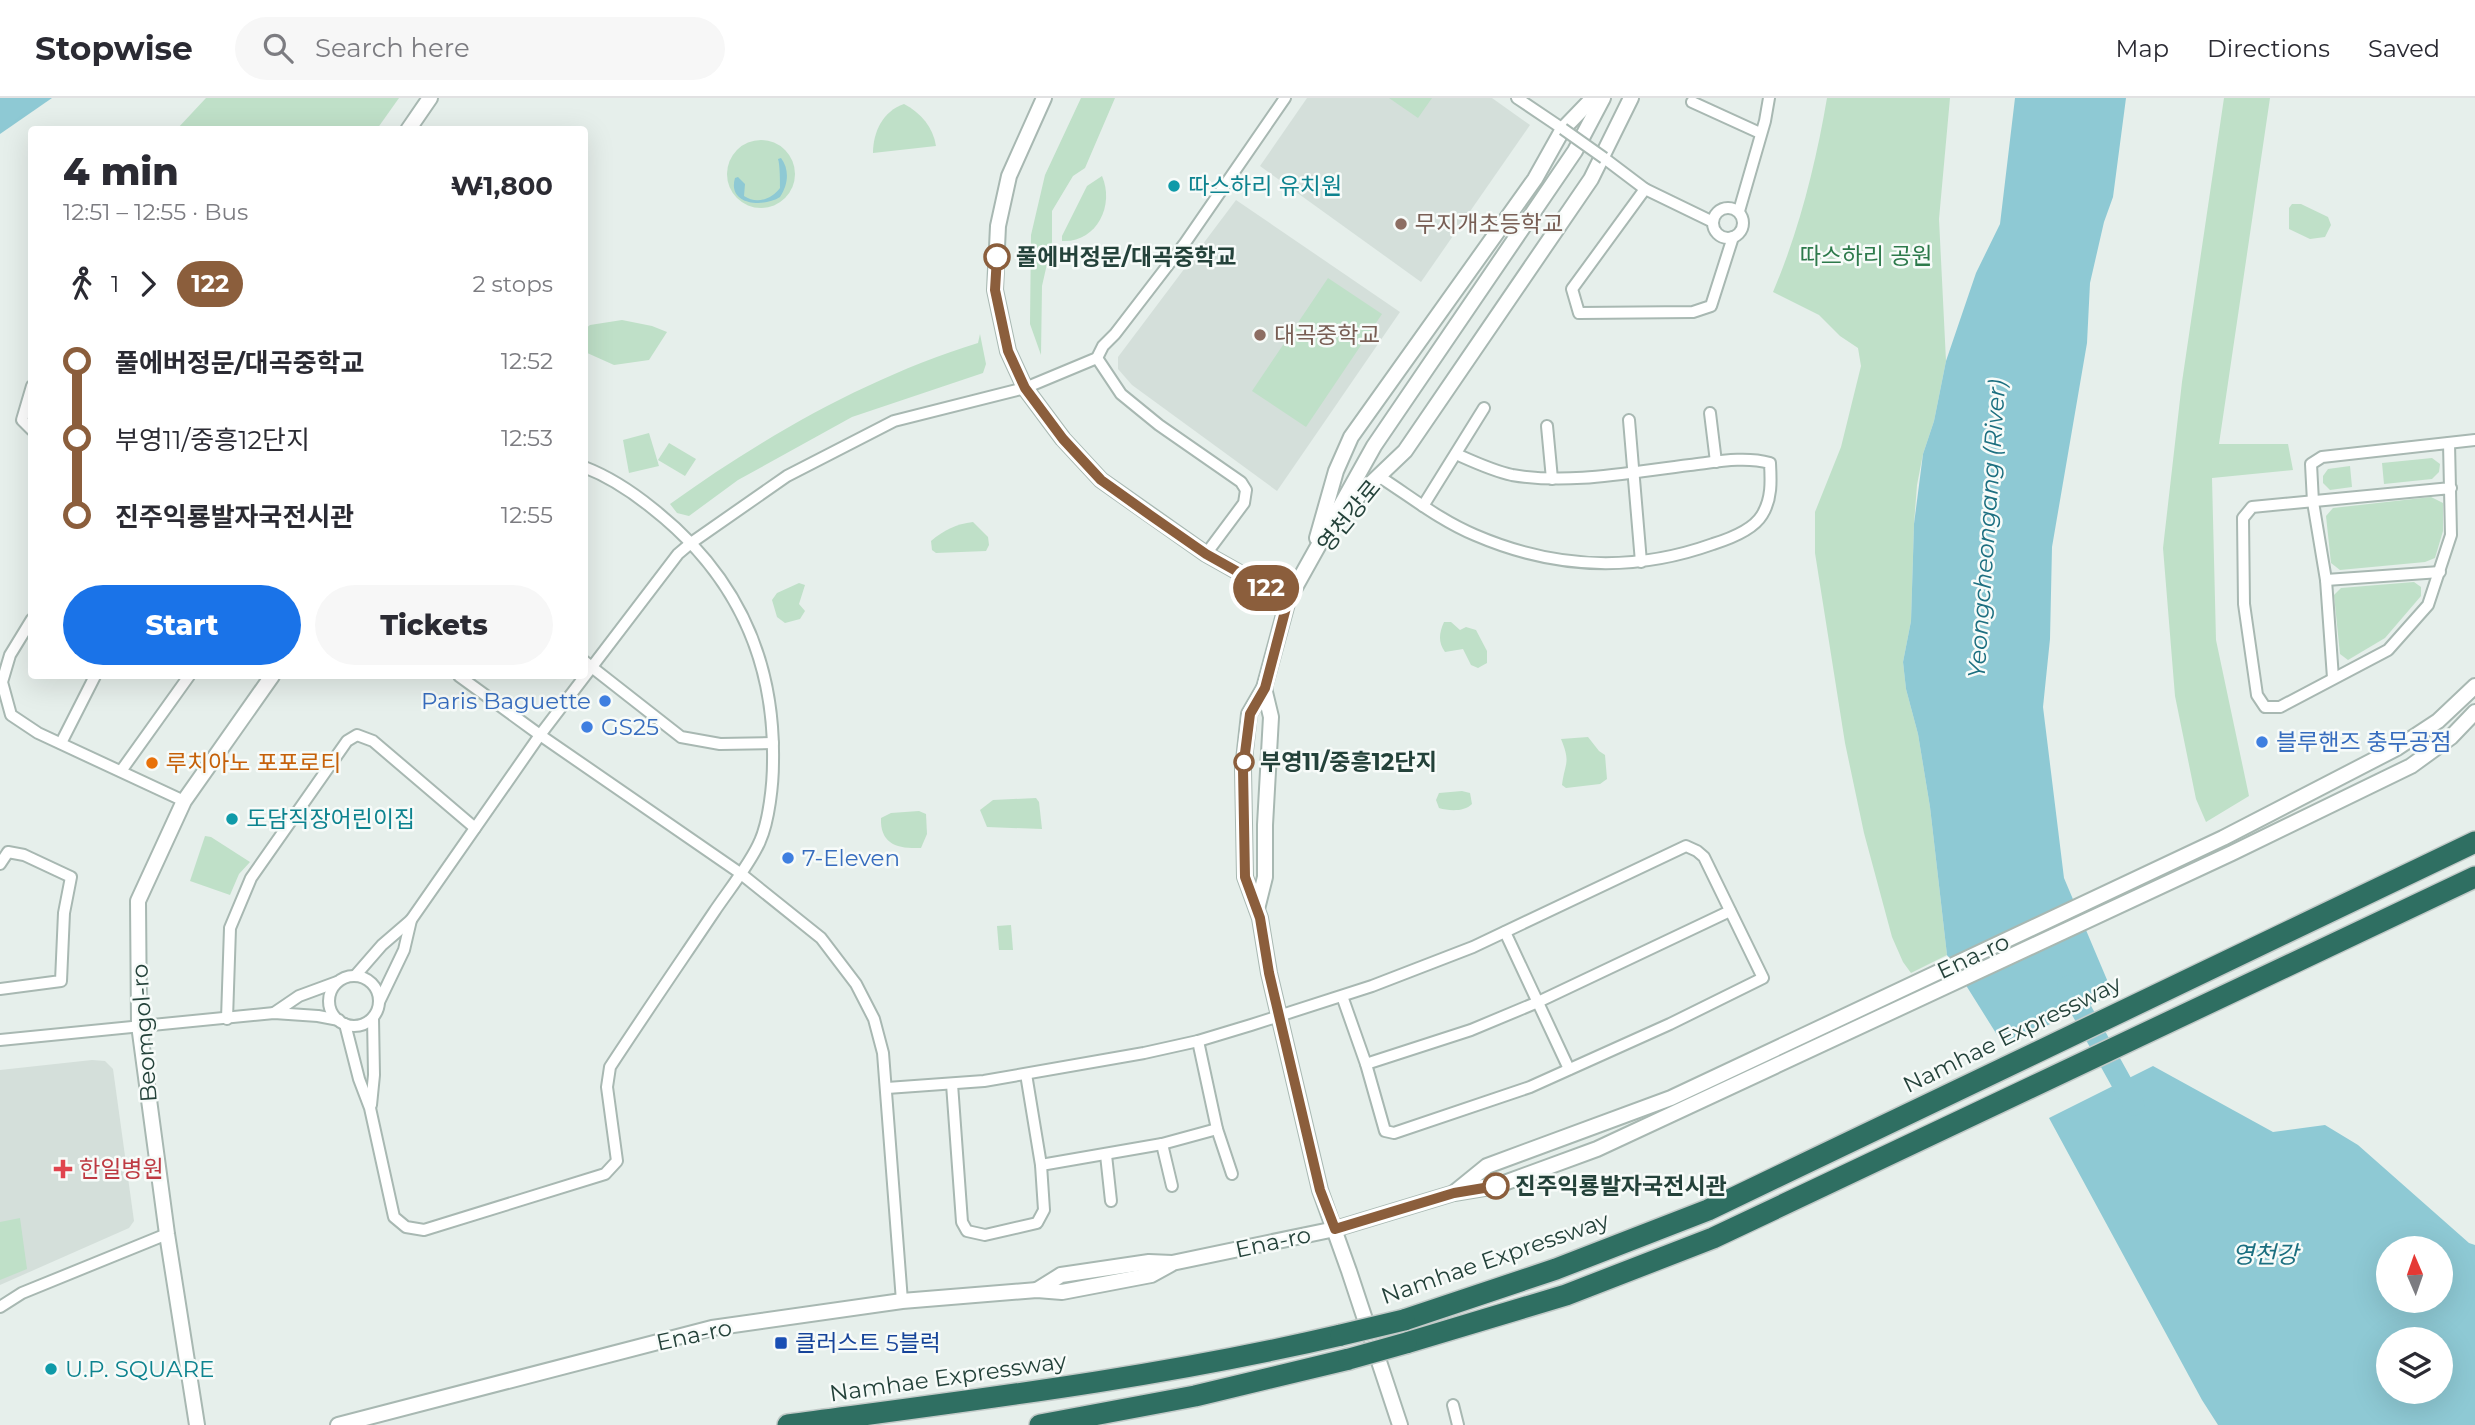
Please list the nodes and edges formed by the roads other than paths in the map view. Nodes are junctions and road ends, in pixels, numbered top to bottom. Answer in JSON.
{"nodes":[{"id":1,"x":429,"y":98,"type":"edge"},
{"id":2,"x":1044,"y":98,"type":"edge"},
{"id":3,"x":1285,"y":98,"type":"edge"},
{"id":4,"x":1517,"y":98,"type":"edge"},
{"id":5,"x":1592,"y":98,"type":"edge"},
{"id":6,"x":1603,"y":98,"type":"edge"},
{"id":7,"x":1631,"y":98,"type":"edge"},
{"id":8,"x":1769,"y":98,"type":"edge"},
{"id":9,"x":1692,"y":102,"type":"dead end"},
{"id":10,"x":411,"y":126,"type":"edge"},
{"id":11,"x":1563,"y":129,"type":"junction"},
{"id":12,"x":1760,"y":133,"type":"junction"},
{"id":13,"x":1604,"y":158,"type":"junction"},
{"id":14,"x":1645,"y":189,"type":"junction"},
{"id":15,"x":1739,"y":211,"type":"junction"},
{"id":16,"x":1713,"y":222,"type":"junction"},
{"id":17,"x":1732,"y":237,"type":"junction"},
{"id":18,"x":1097,"y":358,"type":"junction"},
{"id":19,"x":1025,"y":388,"type":"junction"},
{"id":20,"x":28,"y":400,"type":"edge"},
{"id":21,"x":1484,"y":408,"type":"dead end"},
{"id":22,"x":1710,"y":413,"type":"dead end"},
{"id":23,"x":1629,"y":420,"type":"dead end"},
{"id":24,"x":28,"y":426,"type":"edge"},
{"id":25,"x":1547,"y":426,"type":"dead end"},
{"id":26,"x":2475,"y":440,"type":"edge"},
{"id":27,"x":2449,"y":443,"type":"junction"},
{"id":28,"x":1457,"y":454,"type":"junction"},
{"id":29,"x":1716,"y":462,"type":"junction"},
{"id":30,"x":588,"y":469,"type":"edge"},
{"id":31,"x":1634,"y":471,"type":"junction"},
{"id":32,"x":1380,"y":477,"type":"junction"},
{"id":33,"x":1552,"y":479,"type":"junction"},
{"id":34,"x":2451,"y":488,"type":"junction"},
{"id":35,"x":2313,"y":502,"type":"junction"},
{"id":36,"x":1423,"y":506,"type":"junction"},
{"id":37,"x":691,"y":543,"type":"junction"},
{"id":38,"x":1206,"y":554,"type":"junction"},
{"id":39,"x":1641,"y":562,"type":"junction"},
{"id":40,"x":2440,"y":572,"type":"junction"},
{"id":41,"x":1306,"y":573,"type":"junction"},
{"id":42,"x":2326,"y":580,"type":"junction"},
{"id":43,"x":1288,"y":600,"type":"junction"},
{"id":44,"x":28,"y":625,"type":"edge"},
{"id":45,"x":589,"y":664,"type":"edge"},
{"id":46,"x":2333,"y":678,"type":"junction"},
{"id":47,"x":93,"y":679,"type":"edge"},
{"id":48,"x":187,"y":679,"type":"edge"},
{"id":49,"x":270,"y":679,"type":"edge"},
{"id":50,"x":463,"y":679,"type":"edge"},
{"id":51,"x":579,"y":679,"type":"edge"},
{"id":52,"x":2475,"y":686,"type":"edge"},
{"id":53,"x":1265,"y":688,"type":"junction"},
{"id":54,"x":2475,"y":712,"type":"edge"},
{"id":55,"x":540,"y":735,"type":"junction"},
{"id":56,"x":61,"y":743,"type":"junction"},
{"id":57,"x":774,"y":743,"type":"junction"},
{"id":58,"x":121,"y":771,"type":"junction"},
{"id":59,"x":184,"y":801,"type":"junction"},
{"id":60,"x":475,"y":828,"type":"junction"},
{"id":61,"x":2475,"y":842,"type":"edge"},
{"id":62,"x":0,"y":864,"type":"edge"},
{"id":63,"x":740,"y":873,"type":"junction"},
{"id":64,"x":2475,"y":877,"type":"edge"},
{"id":65,"x":1257,"y":908,"type":"junction"},
{"id":66,"x":1730,"y":911,"type":"junction"},
{"id":67,"x":411,"y":920,"type":"junction"},
{"id":68,"x":1505,"y":932,"type":"junction"},
{"id":69,"x":355,"y":976,"type":"junction"},
{"id":70,"x":339,"y":981,"type":"junction"},
{"id":71,"x":1935,"y":982,"type":"junction"},
{"id":72,"x":0,"y":989,"type":"edge"},
{"id":73,"x":1342,"y":996,"type":"junction"},
{"id":74,"x":1538,"y":1002,"type":"junction"},
{"id":75,"x":379,"y":1003,"type":"junction"},
{"id":76,"x":274,"y":1013,"type":"junction"},
{"id":77,"x":373,"y":1017,"type":"junction"},
{"id":78,"x":1279,"y":1017,"type":"junction"},
{"id":79,"x":227,"y":1019,"type":"junction"},
{"id":80,"x":342,"y":1022,"type":"junction"},
{"id":81,"x":139,"y":1025,"type":"junction"},
{"id":82,"x":0,"y":1040,"type":"edge"},
{"id":83,"x":1198,"y":1041,"type":"junction"},
{"id":84,"x":1366,"y":1063,"type":"junction"},
{"id":85,"x":1569,"y":1069,"type":"junction"},
{"id":86,"x":1026,"y":1074,"type":"junction"},
{"id":87,"x":952,"y":1084,"type":"junction"},
{"id":88,"x":887,"y":1088,"type":"junction"},
{"id":89,"x":370,"y":1108,"type":"junction"},
{"id":90,"x":1217,"y":1129,"type":"junction"},
{"id":91,"x":1163,"y":1144,"type":"junction"},
{"id":92,"x":1106,"y":1155,"type":"junction"},
{"id":93,"x":1041,"y":1165,"type":"junction"},
{"id":94,"x":1232,"y":1174,"type":"dead end"},
{"id":95,"x":1172,"y":1186,"type":"dead end"},
{"id":96,"x":1454,"y":1193,"type":"junction"},
{"id":97,"x":1111,"y":1201,"type":"dead end"},
{"id":98,"x":1335,"y":1229,"type":"junction"},
{"id":99,"x":167,"y":1234,"type":"junction"},
{"id":100,"x":902,"y":1301,"type":"junction"},
{"id":101,"x":0,"y":1307,"type":"edge"},
{"id":102,"x":1453,"y":1405,"type":"dead end"},
{"id":103,"x":362,"y":1422,"type":"edge"},
{"id":104,"x":197,"y":1425,"type":"edge"},
{"id":105,"x":338,"y":1425,"type":"edge"},
{"id":106,"x":788,"y":1425,"type":"edge"},
{"id":107,"x":1040,"y":1425,"type":"edge"},
{"id":108,"x":1400,"y":1425,"type":"edge"},
{"id":109,"x":1458,"y":1425,"type":"edge"}],
"edges":[{"from":1,"to":10,"type":"street"},
{"from":2,"to":19,"type":"street"},
{"from":3,"to":18,"type":"street"},
{"from":4,"to":11,"type":"street"},
{"from":5,"to":11,"type":"street","name":"영천강로"},
{"from":6,"to":41,"type":"street"},
{"from":7,"to":13,"type":"street","name":"영천강로"},
{"from":8,"to":12,"type":"street"},
{"from":9,"to":12,"type":"street"},
{"from":11,"to":13,"type":"street","bridge":true},
{"from":11,"to":41,"type":"street","name":"영천강로"},
{"from":12,"to":15,"type":"street"},
{"from":13,"to":14,"type":"street"},
{"from":13,"to":32,"type":"street","name":"영천강로"},
{"from":14,"to":16,"type":"street"},
{"from":14,"to":17,"type":"street"},
{"from":15,"to":16,"type":"street"},
{"from":15,"to":17,"type":"street"},
{"from":16,"to":17,"type":"street"},
{"from":18,"to":19,"type":"street"},
{"from":18,"to":38,"type":"street"},
{"from":19,"to":37,"type":"street"},
{"from":19,"to":38,"type":"street"},
{"from":20,"to":24,"type":"street"},
{"from":21,"to":28,"type":"street"},
{"from":22,"to":29,"type":"street"},
{"from":23,"to":31,"type":"street"},
{"from":25,"to":33,"type":"street"},
{"from":26,"to":27,"type":"street"},
{"from":27,"to":34,"type":"street"},
{"from":27,"to":35,"type":"street"},
{"from":28,"to":33,"type":"street"},
{"from":28,"to":36,"type":"street"},
{"from":29,"to":31,"type":"street"},
{"from":29,"to":39,"type":"street"},
{"from":30,"to":37,"type":"street"},
{"from":31,"to":33,"type":"street"},
{"from":31,"to":39,"type":"street"},
{"from":32,"to":36,"type":"street"},
{"from":32,"to":41,"type":"street","name":"영천강로"},
{"from":34,"to":35,"type":"street"},
{"from":34,"to":40,"type":"street"},
{"from":35,"to":42,"type":"street"},
{"from":35,"to":46,"type":"street"},
{"from":36,"to":39,"type":"street"},
{"from":37,"to":45,"type":"street"},
{"from":37,"to":57,"type":"street"},
{"from":38,"to":43,"type":"street"},
{"from":40,"to":42,"type":"street"},
{"from":40,"to":46,"type":"street"},
{"from":41,"to":43,"type":"street"},
{"from":42,"to":46,"type":"street"},
{"from":43,"to":53,"type":"street"},
{"from":44,"to":56,"type":"street"},
{"from":45,"to":57,"type":"street"},
{"from":47,"to":56,"type":"street"},
{"from":48,"to":58,"type":"street"},
{"from":49,"to":59,"type":"street","name":"Beomgol-ro"},
{"from":50,"to":55,"type":"street"},
{"from":51,"to":55,"type":"street"},
{"from":52,"to":71,"type":"street","name":"Ena-ro"},
{"from":53,"to":65,"type":"street"},
{"from":53,"to":65,"type":"street"},
{"from":54,"to":71,"type":"street","name":"Ena-ro"},
{"from":55,"to":60,"type":"street"},
{"from":55,"to":63,"type":"street"},
{"from":56,"to":58,"type":"street"},
{"from":57,"to":63,"type":"street"},
{"from":58,"to":59,"type":"street"},
{"from":59,"to":81,"type":"street","name":"Beomgol-ro"},
{"from":60,"to":67,"type":"street"},
{"from":60,"to":79,"type":"street"},
{"from":61,"to":106,"type":"highway","name":"Namhae Expressway","bridge":true},
{"from":62,"to":72,"type":"street"},
{"from":63,"to":88,"type":"street"},
{"from":63,"to":89,"type":"street"},
{"from":64,"to":107,"type":"highway","bridge":true},
{"from":65,"to":78,"type":"street"},
{"from":66,"to":68,"type":"street"},
{"from":66,"to":74,"type":"street"},
{"from":66,"to":85,"type":"street"},
{"from":67,"to":69,"type":"street"},
{"from":67,"to":75,"type":"street"},
{"from":68,"to":73,"type":"street"},
{"from":68,"to":74,"type":"street"},
{"from":69,"to":70,"type":"street"},
{"from":69,"to":75,"type":"street"},
{"from":70,"to":76,"type":"street"},
{"from":70,"to":80,"type":"street"},
{"from":71,"to":96,"type":"street","name":"Ena-ro"},
{"from":71,"to":96,"type":"street","name":"Ena-ro"},
{"from":73,"to":78,"type":"street"},
{"from":73,"to":84,"type":"street"},
{"from":74,"to":84,"type":"street"},
{"from":74,"to":85,"type":"street"},
{"from":75,"to":77,"type":"street"},
{"from":76,"to":79,"type":"street"},
{"from":76,"to":80,"type":"street"},
{"from":77,"to":80,"type":"street"},
{"from":77,"to":89,"type":"street"},
{"from":78,"to":83,"type":"street"},
{"from":78,"to":98,"type":"street"},
{"from":79,"to":81,"type":"street"},
{"from":80,"to":89,"type":"street"},
{"from":81,"to":82,"type":"street"},
{"from":81,"to":99,"type":"street","name":"Beomgol-ro"},
{"from":83,"to":86,"type":"street"},
{"from":83,"to":90,"type":"street"},
{"from":84,"to":85,"type":"street"},
{"from":86,"to":87,"type":"street"},
{"from":86,"to":93,"type":"street"},
{"from":87,"to":88,"type":"street"},
{"from":87,"to":93,"type":"street"},
{"from":88,"to":100,"type":"street"},
{"from":90,"to":91,"type":"street"},
{"from":90,"to":94,"type":"street"},
{"from":91,"to":92,"type":"street"},
{"from":91,"to":95,"type":"street"},
{"from":92,"to":93,"type":"street"},
{"from":92,"to":97,"type":"street"},
{"from":96,"to":98,"type":"street","name":"Ena-ro"},
{"from":98,"to":100,"type":"street","name":"Ena-ro"},
{"from":98,"to":108,"type":"street"},
{"from":99,"to":101,"type":"street"},
{"from":99,"to":104,"type":"street","name":"Beomgol-ro"},
{"from":100,"to":103,"type":"street","name":"Ena-ro"},
{"from":102,"to":109,"type":"street"},
{"from":103,"to":105,"type":"street","name":"Ena-ro"}]}
